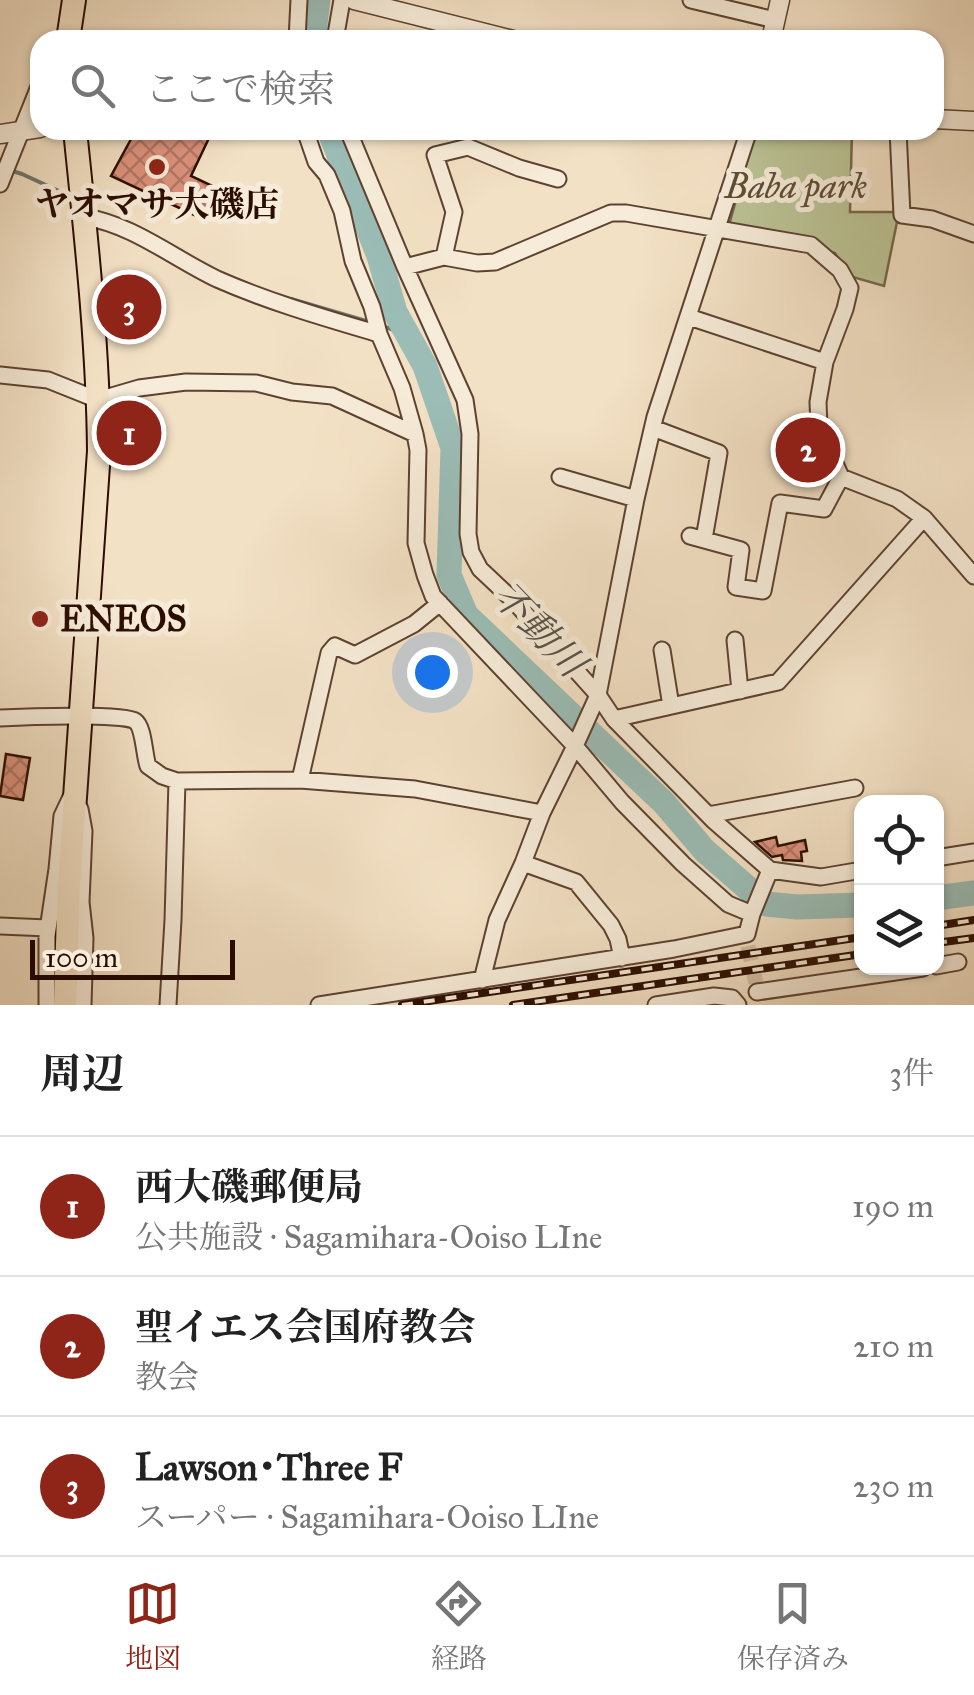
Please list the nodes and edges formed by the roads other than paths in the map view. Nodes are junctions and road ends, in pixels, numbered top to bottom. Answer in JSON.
{"nodes":[{"id":1,"x":74,"y":0,"type":"edge"},
{"id":2,"x":299,"y":0,"type":"edge"},
{"id":3,"x":342,"y":0,"type":"edge"},
{"id":4,"x":354,"y":0,"type":"edge"},
{"id":5,"x":691,"y":0,"type":"edge"},
{"id":6,"x":780,"y":0,"type":"edge"},
{"id":7,"x":775,"y":20,"type":"junction"},
{"id":8,"x":70,"y":30,"type":"edge"},
{"id":9,"x":298,"y":30,"type":"edge"},
{"id":10,"x":337,"y":30,"type":"edge"},
{"id":11,"x":473,"y":30,"type":"edge"},
{"id":12,"x":772,"y":30,"type":"edge"},
{"id":13,"x":944,"y":120,"type":"edge"},
{"id":14,"x":974,"y":121,"type":"edge"},
{"id":15,"x":30,"y":129,"type":"edge"},
{"id":16,"x":30,"y":132,"type":"edge"},
{"id":17,"x":0,"y":134,"type":"edge"},
{"id":18,"x":75,"y":140,"type":"edge"},
{"id":19,"x":308,"y":140,"type":"edge"},
{"id":20,"x":352,"y":140,"type":"edge"},
{"id":21,"x":745,"y":140,"type":"edge"},
{"id":22,"x":898,"y":140,"type":"edge"},
{"id":23,"x":558,"y":179,"type":"dead end"},
{"id":24,"x":2,"y":180,"type":"edge"},
{"id":25,"x":84,"y":217,"type":"junction"},
{"id":26,"x":717,"y":230,"type":"junction"},
{"id":27,"x":974,"y":234,"type":"edge"},
{"id":28,"x":444,"y":257,"type":"junction"},
{"id":29,"x":405,"y":267,"type":"junction"},
{"id":30,"x":690,"y":318,"type":"junction"},
{"id":31,"x":379,"y":334,"type":"junction"},
{"id":32,"x":825,"y":362,"type":"junction"},
{"id":33,"x":0,"y":374,"type":"edge"},
{"id":34,"x":98,"y":400,"type":"junction"},
{"id":35,"x":653,"y":428,"type":"junction"},
{"id":36,"x":415,"y":434,"type":"junction"},
{"id":37,"x":841,"y":477,"type":"junction"},
{"id":38,"x":560,"y":478,"type":"dead end"},
{"id":39,"x":636,"y":499,"type":"junction"},
{"id":40,"x":924,"y":518,"type":"junction"},
{"id":41,"x":974,"y":576,"type":"edge"},
{"id":42,"x":440,"y":603,"type":"junction"},
{"id":43,"x":734,"y":640,"type":"dead end"},
{"id":44,"x":662,"y":650,"type":"dead end"},
{"id":45,"x":740,"y":691,"type":"junction"},
{"id":46,"x":598,"y":695,"type":"junction"},
{"id":47,"x":671,"y":706,"type":"junction"},
{"id":48,"x":80,"y":716,"type":"junction"},
{"id":49,"x":0,"y":718,"type":"edge"},
{"id":50,"x":614,"y":719,"type":"junction"},
{"id":51,"x":576,"y":746,"type":"junction"},
{"id":52,"x":177,"y":780,"type":"junction"},
{"id":53,"x":300,"y":780,"type":"junction"},
{"id":54,"x":76,"y":786,"type":"junction"},
{"id":55,"x":855,"y":788,"type":"dead end"},
{"id":56,"x":542,"y":813,"type":"junction"},
{"id":57,"x":708,"y":815,"type":"junction"},
{"id":58,"x":974,"y":852,"type":"edge"},
{"id":59,"x":944,"y":857,"type":"edge"},
{"id":60,"x":523,"y":863,"type":"junction"},
{"id":61,"x":770,"y":870,"type":"junction"},
{"id":62,"x":854,"y":871,"type":"edge"},
{"id":63,"x":752,"y":914,"type":"junction"},
{"id":64,"x":0,"y":926,"type":"edge"},
{"id":65,"x":48,"y":928,"type":"junction"},
{"id":66,"x":622,"y":958,"type":"junction"},
{"id":67,"x":958,"y":962,"type":"dead end"},
{"id":68,"x":944,"y":965,"type":"edge"},
{"id":69,"x":880,"y":975,"type":"edge"},
{"id":70,"x":482,"y":980,"type":"junction"},
{"id":71,"x":758,"y":995,"type":"edge"},
{"id":72,"x":46,"y":1005,"type":"edge"},
{"id":73,"x":65,"y":1005,"type":"edge"},
{"id":74,"x":83,"y":1005,"type":"edge"},
{"id":75,"x":168,"y":1005,"type":"edge"},
{"id":76,"x":319,"y":1005,"type":"edge"},
{"id":77,"x":656,"y":1005,"type":"edge"},
{"id":78,"x":738,"y":1005,"type":"edge"}],
"edges":[{"from":1,"to":8,"type":"main road"},
{"from":2,"to":9,"type":"street"},
{"from":3,"to":10,"type":"street"},
{"from":4,"to":11,"type":"street"},
{"from":5,"to":7,"type":"street"},
{"from":6,"to":7,"type":"street"},
{"from":7,"to":12,"type":"street"},
{"from":13,"to":14,"type":"street"},
{"from":15,"to":17,"type":"street"},
{"from":16,"to":24,"type":"street"},
{"from":18,"to":25,"type":"main road"},
{"from":19,"to":31,"type":"street"},
{"from":20,"to":29,"type":"street"},
{"from":21,"to":26,"type":"street"},
{"from":22,"to":27,"type":"street"},
{"from":23,"to":28,"type":"street"},
{"from":25,"to":31,"type":"street"},
{"from":25,"to":34,"type":"main road"},
{"from":26,"to":28,"type":"street"},
{"from":26,"to":30,"type":"street"},
{"from":26,"to":32,"type":"street"},
{"from":28,"to":29,"type":"street"},
{"from":29,"to":46,"type":"street"},
{"from":30,"to":32,"type":"street"},
{"from":30,"to":35,"type":"street"},
{"from":31,"to":36,"type":"street"},
{"from":32,"to":37,"type":"street"},
{"from":33,"to":34,"type":"street"},
{"from":34,"to":36,"type":"street"},
{"from":34,"to":48,"type":"main road"},
{"from":35,"to":37,"type":"street"},
{"from":35,"to":39,"type":"street"},
{"from":36,"to":42,"type":"street"},
{"from":37,"to":40,"type":"street"},
{"from":38,"to":39,"type":"street"},
{"from":39,"to":46,"type":"street"},
{"from":40,"to":41,"type":"street"},
{"from":40,"to":45,"type":"street"},
{"from":42,"to":51,"type":"street"},
{"from":42,"to":53,"type":"street"},
{"from":43,"to":45,"type":"street"},
{"from":44,"to":47,"type":"street"},
{"from":45,"to":47,"type":"street"},
{"from":46,"to":50,"type":"street"},
{"from":46,"to":51,"type":"street"},
{"from":47,"to":50,"type":"street"},
{"from":48,"to":49,"type":"street"},
{"from":48,"to":52,"type":"street"},
{"from":48,"to":54,"type":"main road"},
{"from":50,"to":57,"type":"street"},
{"from":51,"to":56,"type":"street"},
{"from":51,"to":63,"type":"street"},
{"from":52,"to":53,"type":"street"},
{"from":52,"to":75,"type":"street"},
{"from":53,"to":56,"type":"street"},
{"from":54,"to":65,"type":"street"},
{"from":54,"to":73,"type":"main road"},
{"from":54,"to":74,"type":"street"},
{"from":55,"to":57,"type":"street"},
{"from":56,"to":60,"type":"street"},
{"from":57,"to":61,"type":"street"},
{"from":58,"to":59,"type":"street"},
{"from":60,"to":66,"type":"street"},
{"from":60,"to":70,"type":"street"},
{"from":61,"to":62,"type":"street"},
{"from":61,"to":63,"type":"street"},
{"from":63,"to":66,"type":"street"},
{"from":64,"to":65,"type":"street"},
{"from":65,"to":72,"type":"street"},
{"from":66,"to":70,"type":"street"},
{"from":67,"to":68,"type":"street"},
{"from":69,"to":71,"type":"street"},
{"from":70,"to":76,"type":"street"},
{"from":77,"to":78,"type":"street"}]}
